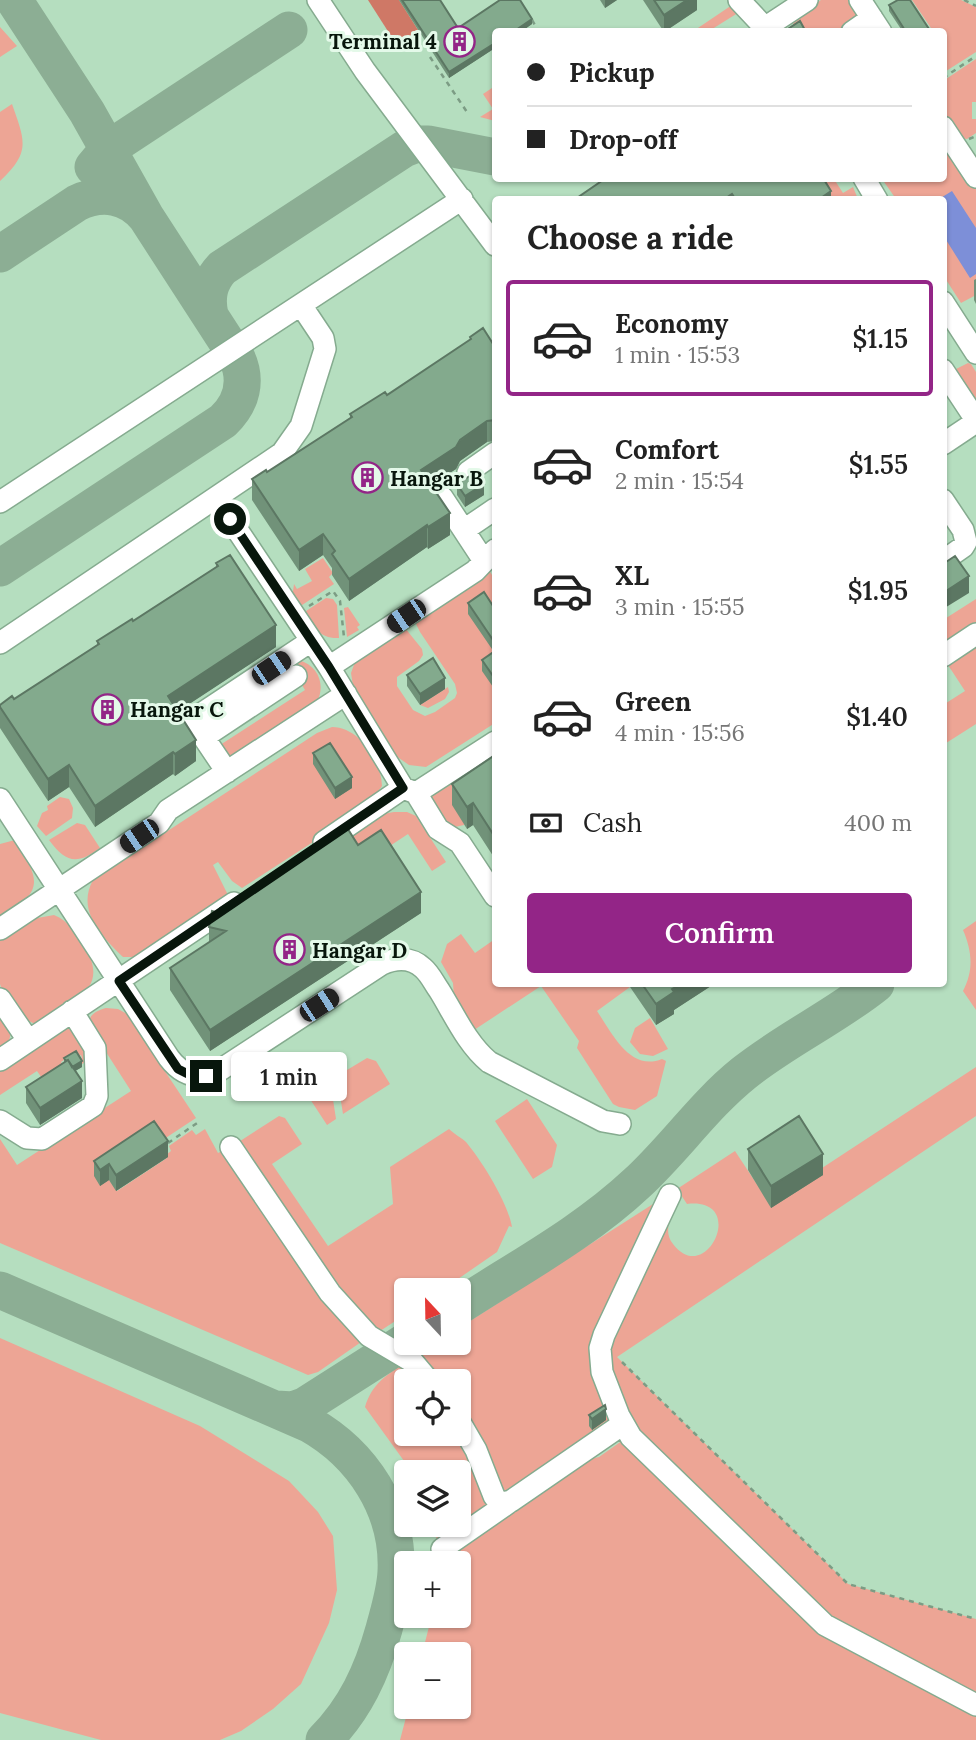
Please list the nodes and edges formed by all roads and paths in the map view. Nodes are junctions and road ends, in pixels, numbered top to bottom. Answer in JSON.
{"nodes":[{"id":1,"x":318,"y":0,"type":"edge"},
{"id":2,"x":740,"y":0,"type":"edge"},
{"id":3,"x":807,"y":0,"type":"edge"},
{"id":4,"x":964,"y":0,"type":"edge"},
{"id":5,"x":976,"y":6,"type":"edge"},
{"id":6,"x":526,"y":10,"type":"edge"},
{"id":7,"x":871,"y":16,"type":"edge"},
{"id":8,"x":537,"y":28,"type":"edge"},
{"id":9,"x":767,"y":28,"type":"edge"},
{"id":10,"x":769,"y":28,"type":"edge"},
{"id":11,"x":857,"y":28,"type":"edge"},
{"id":12,"x":976,"y":56,"type":"edge"},
{"id":13,"x":430,"y":57,"type":"dead end"},
{"id":14,"x":947,"y":75,"type":"edge"},
{"id":15,"x":469,"y":115,"type":"dead end"},
{"id":16,"x":947,"y":130,"type":"edge"},
{"id":17,"x":968,"y":148,"type":"edge"},
{"id":18,"x":976,"y":177,"type":"edge"},
{"id":19,"x":462,"y":199,"type":"junction"},
{"id":20,"x":492,"y":238,"type":"edge"},
{"id":21,"x":301,"y":305,"type":"junction"},
{"id":22,"x":947,"y":308,"type":"edge"},
{"id":23,"x":975,"y":351,"type":"edge"},
{"id":24,"x":947,"y":376,"type":"edge"},
{"id":25,"x":976,"y":421,"type":"edge"},
{"id":26,"x":947,"y":441,"type":"edge"},
{"id":27,"x":492,"y":455,"type":"edge"},
{"id":28,"x":468,"y":472,"type":"dead end"},
{"id":29,"x":442,"y":497,"type":"edge"},
{"id":30,"x":0,"y":502,"type":"edge"},
{"id":31,"x":947,"y":506,"type":"edge"},
{"id":32,"x":492,"y":511,"type":"edge"},
{"id":33,"x":230,"y":519,"type":"dead end"},
{"id":34,"x":464,"y":530,"type":"junction"},
{"id":35,"x":490,"y":556,"type":"edge"},
{"id":36,"x":947,"y":558,"type":"edge"},
{"id":37,"x":294,"y":616,"type":"junction"},
{"id":38,"x":976,"y":634,"type":"edge"},
{"id":39,"x":311,"y":641,"type":"junction"},
{"id":40,"x":0,"y":643,"type":"edge"},
{"id":41,"x":947,"y":653,"type":"edge"},
{"id":42,"x":337,"y":661,"type":"junction"},
{"id":43,"x":296,"y":676,"type":"dead end"},
{"id":44,"x":346,"y":694,"type":"junction"},
{"id":45,"x":204,"y":737,"type":"junction"},
{"id":46,"x":492,"y":744,"type":"edge"},
{"id":47,"x":227,"y":772,"type":"junction"},
{"id":48,"x":410,"y":791,"type":"junction"},
{"id":49,"x":0,"y":799,"type":"edge"},
{"id":50,"x":302,"y":857,"type":"edge"},
{"id":51,"x":256,"y":888,"type":"edge"},
{"id":52,"x":60,"y":889,"type":"junction"},
{"id":53,"x":492,"y":891,"type":"edge"},
{"id":54,"x":0,"y":929,"type":"edge"},
{"id":55,"x":119,"y":981,"type":"junction"},
{"id":56,"x":0,"y":999,"type":"edge"},
{"id":57,"x":72,"y":1011,"type":"junction"},
{"id":58,"x":28,"y":1040,"type":"junction"},
{"id":59,"x":0,"y":1060,"type":"edge"},
{"id":60,"x":0,"y":1121,"type":"edge"},
{"id":61,"x":200,"y":1121,"type":"dead end"},
{"id":62,"x":620,"y":1124,"type":"dead end"},
{"id":63,"x":168,"y":1143,"type":"edge"},
{"id":64,"x":231,"y":1147,"type":"dead end"},
{"id":65,"x":670,"y":1195,"type":"dead end"},
{"id":66,"x":622,"y":1362,"type":"dead end"},
{"id":67,"x":419,"y":1369,"type":"edge"},
{"id":68,"x":623,"y":1424,"type":"junction"},
{"id":69,"x":471,"y":1441,"type":"edge"},
{"id":70,"x":511,"y":1501,"type":"junction"},
{"id":71,"x":442,"y":1549,"type":"dead end"},
{"id":72,"x":976,"y":1619,"type":"edge"},
{"id":73,"x":976,"y":1705,"type":"edge"}],
"edges":[{"from":1,"to":19,"type":"lane"},
{"from":2,"to":9,"type":"lane"},
{"from":3,"to":10,"type":"lane"},
{"from":4,"to":5,"type":"path"},
{"from":6,"to":8,"type":"path"},
{"from":7,"to":11,"type":"lane"},
{"from":12,"to":14,"type":"path"},
{"from":13,"to":15,"type":"path"},
{"from":16,"to":17,"type":"lane"},
{"from":17,"to":18,"type":"lane"},
{"from":19,"to":20,"type":"lane"},
{"from":19,"to":21,"type":"lane"},
{"from":21,"to":30,"type":"lane"},
{"from":21,"to":40,"type":"lane"},
{"from":22,"to":23,"type":"lane"},
{"from":24,"to":25,"type":"lane"},
{"from":25,"to":26,"type":"lane"},
{"from":27,"to":28,"type":"lane"},
{"from":29,"to":34,"type":"lane"},
{"from":31,"to":36,"type":"lane"},
{"from":32,"to":34,"type":"lane"},
{"from":33,"to":37,"type":"lane"},
{"from":34,"to":35,"type":"lane"},
{"from":35,"to":42,"type":"lane"},
{"from":37,"to":39,"type":"lane"},
{"from":37,"to":42,"type":"path"},
{"from":38,"to":41,"type":"lane"},
{"from":39,"to":42,"type":"lane"},
{"from":39,"to":45,"type":"lane"},
{"from":42,"to":44,"type":"lane"},
{"from":43,"to":45,"type":"lane"},
{"from":44,"to":47,"type":"lane"},
{"from":44,"to":48,"type":"lane"},
{"from":45,"to":47,"type":"lane"},
{"from":46,"to":48,"type":"lane"},
{"from":47,"to":52,"type":"lane"},
{"from":48,"to":50,"type":"lane"},
{"from":48,"to":53,"type":"lane"},
{"from":49,"to":52,"type":"lane"},
{"from":51,"to":55,"type":"lane"},
{"from":52,"to":54,"type":"lane"},
{"from":52,"to":55,"type":"lane"},
{"from":55,"to":57,"type":"lane"},
{"from":55,"to":62,"type":"lane"},
{"from":56,"to":58,"type":"lane"},
{"from":57,"to":58,"type":"lane"},
{"from":57,"to":60,"type":"lane"},
{"from":58,"to":59,"type":"lane"},
{"from":61,"to":63,"type":"path"},
{"from":64,"to":67,"type":"lane"},
{"from":65,"to":68,"type":"lane"},
{"from":66,"to":72,"type":"path"},
{"from":68,"to":70,"type":"lane"},
{"from":68,"to":73,"type":"lane"},
{"from":69,"to":70,"type":"lane"},
{"from":70,"to":71,"type":"lane"}]}
